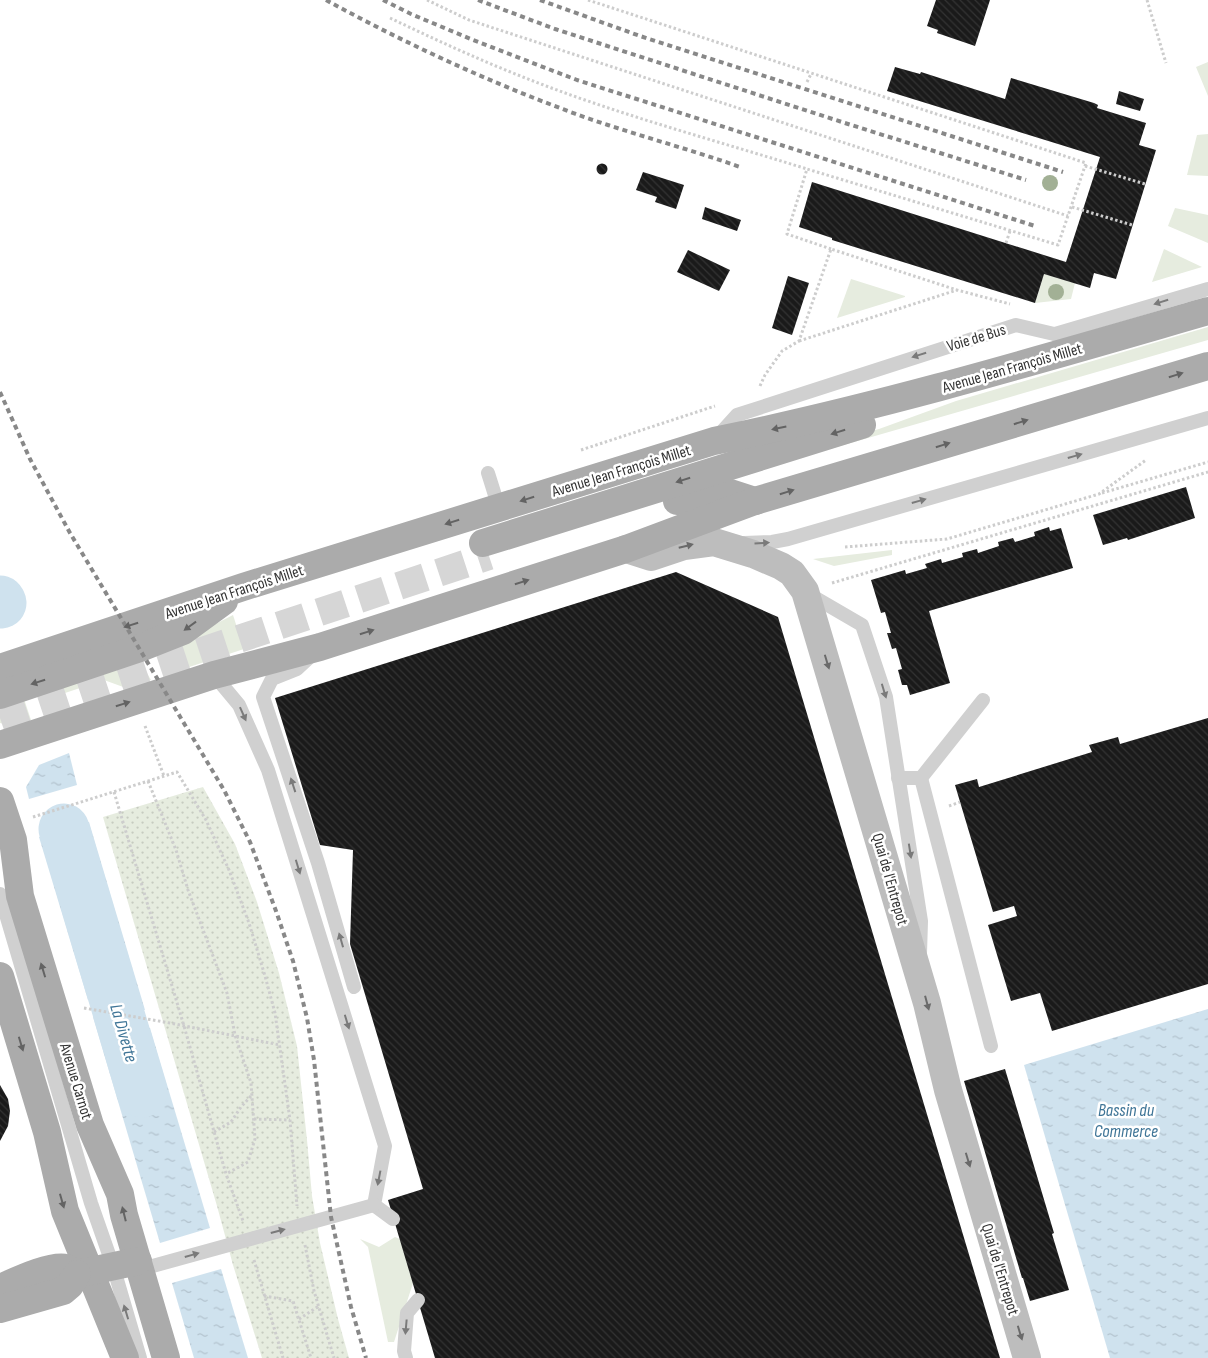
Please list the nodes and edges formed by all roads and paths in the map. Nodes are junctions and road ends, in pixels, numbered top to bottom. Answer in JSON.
{"nodes":[{"id":1,"x":427,"y":0,"type":"edge"},
{"id":2,"x":588,"y":0,"type":"edge"},
{"id":3,"x":1147,"y":0,"type":"edge"},
{"id":4,"x":390,"y":18,"type":"dead end"},
{"id":5,"x":1166,"y":63,"type":"dead end"},
{"id":6,"x":811,"y":74,"type":"junction"},
{"id":7,"x":807,"y":82,"type":"dead end"},
{"id":8,"x":1086,"y":166,"type":"junction"},
{"id":9,"x":807,"y":169,"type":"junction"},
{"id":10,"x":1145,"y":184,"type":"dead end"},
{"id":11,"x":1072,"y":206,"type":"junction"},
{"id":12,"x":1068,"y":216,"type":"junction"},
{"id":13,"x":1132,"y":225,"type":"dead end"},
{"id":14,"x":1010,"y":231,"type":"junction"},
{"id":15,"x":1006,"y":243,"type":"dead end"},
{"id":16,"x":831,"y":249,"type":"junction"},
{"id":17,"x":1208,"y":288,"type":"edge"},
{"id":18,"x":957,"y":290,"type":"junction"},
{"id":19,"x":1014,"y":305,"type":"dead end"},
{"id":20,"x":1208,"y":311,"type":"edge"},
{"id":21,"x":1053,"y":335,"type":"junction"},
{"id":22,"x":799,"y":341,"type":"junction"},
{"id":23,"x":1097,"y":343,"type":"junction"},
{"id":24,"x":1208,"y":366,"type":"edge"},
{"id":25,"x":963,"y":381,"type":"junction"},
{"id":26,"x":757,"y":392,"type":"dead end"},
{"id":27,"x":721,"y":404,"type":"dead end"},
{"id":28,"x":1208,"y":418,"type":"edge"},
{"id":29,"x":714,"y":441,"type":"junction"},
{"id":30,"x":579,"y":451,"type":"dead end"},
{"id":31,"x":1151,"y":456,"type":"dead end"},
{"id":32,"x":1208,"y":462,"type":"edge"},
{"id":33,"x":1208,"y":472,"type":"edge"},
{"id":34,"x":488,"y":473,"type":"dead end"},
{"id":35,"x":1099,"y":494,"type":"junction"},
{"id":36,"x":755,"y":502,"type":"junction"},
{"id":37,"x":498,"y":508,"type":"junction"},
{"id":38,"x":714,"y":542,"type":"junction"},
{"id":39,"x":839,"y":547,"type":"dead end"},
{"id":40,"x":626,"y":549,"type":"junction"},
{"id":41,"x":243,"y":587,"type":"junction"},
{"id":42,"x":805,"y":591,"type":"junction"},
{"id":43,"x":320,"y":647,"type":"junction"},
{"id":44,"x":0,"y":668,"type":"edge"},
{"id":45,"x":214,"y":675,"type":"junction"},
{"id":46,"x":0,"y":694,"type":"edge"},
{"id":47,"x":983,"y":700,"type":"dead end"},
{"id":48,"x":143,"y":720,"type":"dead end"},
{"id":49,"x":0,"y":745,"type":"edge"},
{"id":50,"x":164,"y":776,"type":"junction"},
{"id":51,"x":898,"y":778,"type":"junction"},
{"id":52,"x":921,"y":778,"type":"junction"},
{"id":53,"x":148,"y":781,"type":"junction"},
{"id":54,"x":114,"y":792,"type":"junction"},
{"id":55,"x":0,"y":801,"type":"edge"},
{"id":56,"x":31,"y":818,"type":"dead end"},
{"id":57,"x":0,"y":894,"type":"edge"},
{"id":58,"x":920,"y":977,"type":"junction"},
{"id":59,"x":354,"y":987,"type":"dead end"},
{"id":60,"x":2,"y":994,"type":"edge"},
{"id":61,"x":76,"y":1007,"type":"dead end"},
{"id":62,"x":184,"y":1026,"type":"junction"},
{"id":63,"x":235,"y":1036,"type":"junction"},
{"id":64,"x":280,"y":1045,"type":"junction"},
{"id":65,"x":991,"y":1046,"type":"dead end"},
{"id":66,"x":251,"y":1096,"type":"junction"},
{"id":67,"x":254,"y":1119,"type":"junction"},
{"id":68,"x":290,"y":1120,"type":"junction"},
{"id":69,"x":214,"y":1132,"type":"junction"},
{"id":70,"x":226,"y":1174,"type":"junction"},
{"id":71,"x":91,"y":1203,"type":"junction"},
{"id":72,"x":374,"y":1205,"type":"junction"},
{"id":73,"x":297,"y":1209,"type":"dead end"},
{"id":74,"x":393,"y":1219,"type":"dead end"},
{"id":75,"x":244,"y":1226,"type":"dead end"},
{"id":76,"x":304,"y":1240,"type":"dead end"},
{"id":77,"x":253,"y":1256,"type":"dead end"},
{"id":78,"x":120,"y":1267,"type":"junction"},
{"id":79,"x":0,"y":1288,"type":"edge"},
{"id":80,"x":264,"y":1296,"type":"junction"},
{"id":81,"x":418,"y":1300,"type":"dead end"},
{"id":82,"x":319,"y":1306,"type":"junction"},
{"id":83,"x":0,"y":1309,"type":"edge"},
{"id":84,"x":299,"y":1319,"type":"junction"},
{"id":85,"x":125,"y":1358,"type":"edge"},
{"id":86,"x":140,"y":1358,"type":"edge"},
{"id":87,"x":166,"y":1358,"type":"edge"},
{"id":88,"x":283,"y":1358,"type":"edge"},
{"id":89,"x":311,"y":1358,"type":"edge"},
{"id":90,"x":334,"y":1358,"type":"edge"},
{"id":91,"x":406,"y":1358,"type":"edge"},
{"id":92,"x":1027,"y":1358,"type":"edge"}],
"edges":[{"from":1,"to":12,"type":"path"},
{"from":2,"to":6,"type":"path"},
{"from":3,"to":5,"type":"path"},
{"from":4,"to":9,"type":"path"},
{"from":6,"to":7,"type":"path"},
{"from":6,"to":8,"type":"path"},
{"from":8,"to":10,"type":"path"},
{"from":8,"to":11,"type":"path"},
{"from":9,"to":14,"type":"path"},
{"from":9,"to":16,"type":"path"},
{"from":11,"to":12,"type":"path"},
{"from":11,"to":13,"type":"path"},
{"from":12,"to":14,"type":"path"},
{"from":14,"to":15,"type":"path"},
{"from":16,"to":18,"type":"path"},
{"from":16,"to":22,"type":"path"},
{"from":17,"to":21,"type":"lane","one_way":true},
{"from":18,"to":19,"type":"path"},
{"from":18,"to":22,"type":"path"},
{"from":20,"to":23,"type":"main road","name":"Avenue Jean François Millet"},
{"from":21,"to":23,"type":"lane","name":"Voie de Bus"},
{"from":21,"to":29,"type":"lane","name":"Voie de Bus","one_way":true},
{"from":22,"to":26,"type":"path"},
{"from":23,"to":25,"type":"main road","name":"Avenue Jean François Millet"},
{"from":36,"to":24,"type":"main road","one_way":true},
{"from":25,"to":29,"type":"main road","name":"Avenue Jean François Millet","one_way":true},
{"from":25,"to":36,"type":"main road","one_way":true},
{"from":27,"to":30,"type":"path"},
{"from":38,"to":28,"type":"lane","one_way":true},
{"from":29,"to":37,"type":"main road","name":"Avenue Jean François Millet","one_way":true},
{"from":31,"to":35,"type":"path"},
{"from":32,"to":35,"type":"path"},
{"from":33,"to":42,"type":"path"},
{"from":34,"to":37,"type":"lane"},
{"from":35,"to":39,"type":"path"},
{"from":36,"to":40,"type":"main road"},
{"from":37,"to":41,"type":"main road","name":"Avenue Jean François Millet","one_way":true},
{"from":40,"to":38,"type":"street","name":"Quai de l'Entrepot","one_way":true},
{"from":38,"to":42,"type":"street","name":"Quai de l'Entrepot"},
{"from":43,"to":40,"type":"main road","one_way":true},
{"from":41,"to":44,"type":"main road","name":"Avenue Jean François Millet","one_way":true},
{"from":41,"to":46,"type":"main road","one_way":true},
{"from":42,"to":51,"type":"lane","one_way":true},
{"from":42,"to":58,"type":"street","name":"Quai de l'Entrepot","one_way":true},
{"from":43,"to":45,"type":"main road"},
{"from":59,"to":43,"type":"lane","one_way":true},
{"from":49,"to":45,"type":"main road","one_way":true},
{"from":45,"to":72,"type":"lane","one_way":true},
{"from":47,"to":52,"type":"lane"},
{"from":48,"to":50,"type":"path"},
{"from":50,"to":53,"type":"path"},
{"from":50,"to":64,"type":"path"},
{"from":51,"to":52,"type":"lane"},
{"from":51,"to":58,"type":"lane","one_way":true},
{"from":52,"to":65,"type":"lane"},
{"from":53,"to":54,"type":"path"},
{"from":53,"to":63,"type":"path"},
{"from":54,"to":56,"type":"path"},
{"from":54,"to":62,"type":"path"},
{"from":78,"to":55,"type":"main road","name":"Avenue Carnot","one_way":true},
{"from":57,"to":71,"type":"lane"},
{"from":58,"to":92,"type":"street","name":"Quai de l'Entrepot","one_way":true},
{"from":60,"to":78,"type":"main road","one_way":true},
{"from":61,"to":62,"type":"path"},
{"from":62,"to":63,"type":"path"},
{"from":62,"to":69,"type":"path"},
{"from":63,"to":64,"type":"path"},
{"from":63,"to":66,"type":"path"},
{"from":64,"to":68,"type":"path"},
{"from":66,"to":67,"type":"path"},
{"from":66,"to":69,"type":"path"},
{"from":67,"to":68,"type":"path"},
{"from":67,"to":70,"type":"path"},
{"from":68,"to":73,"type":"path"},
{"from":69,"to":70,"type":"path"},
{"from":70,"to":75,"type":"path"},
{"from":71,"to":78,"type":"lane"},
{"from":71,"to":78,"type":"lane"},
{"from":72,"to":74,"type":"lane"},
{"from":78,"to":72,"type":"lane","one_way":true},
{"from":76,"to":82,"type":"path"},
{"from":77,"to":80,"type":"path"},
{"from":78,"to":79,"type":"main road"},
{"from":78,"to":83,"type":"main road"},
{"from":78,"to":85,"type":"main road"},
{"from":86,"to":78,"type":"lane","one_way":true},
{"from":78,"to":87,"type":"main road","name":"Avenue Carnot"},
{"from":80,"to":84,"type":"path"},
{"from":80,"to":88,"type":"path"},
{"from":81,"to":91,"type":"lane","one_way":true},
{"from":82,"to":84,"type":"path"},
{"from":82,"to":90,"type":"path"},
{"from":84,"to":89,"type":"path"}]}
